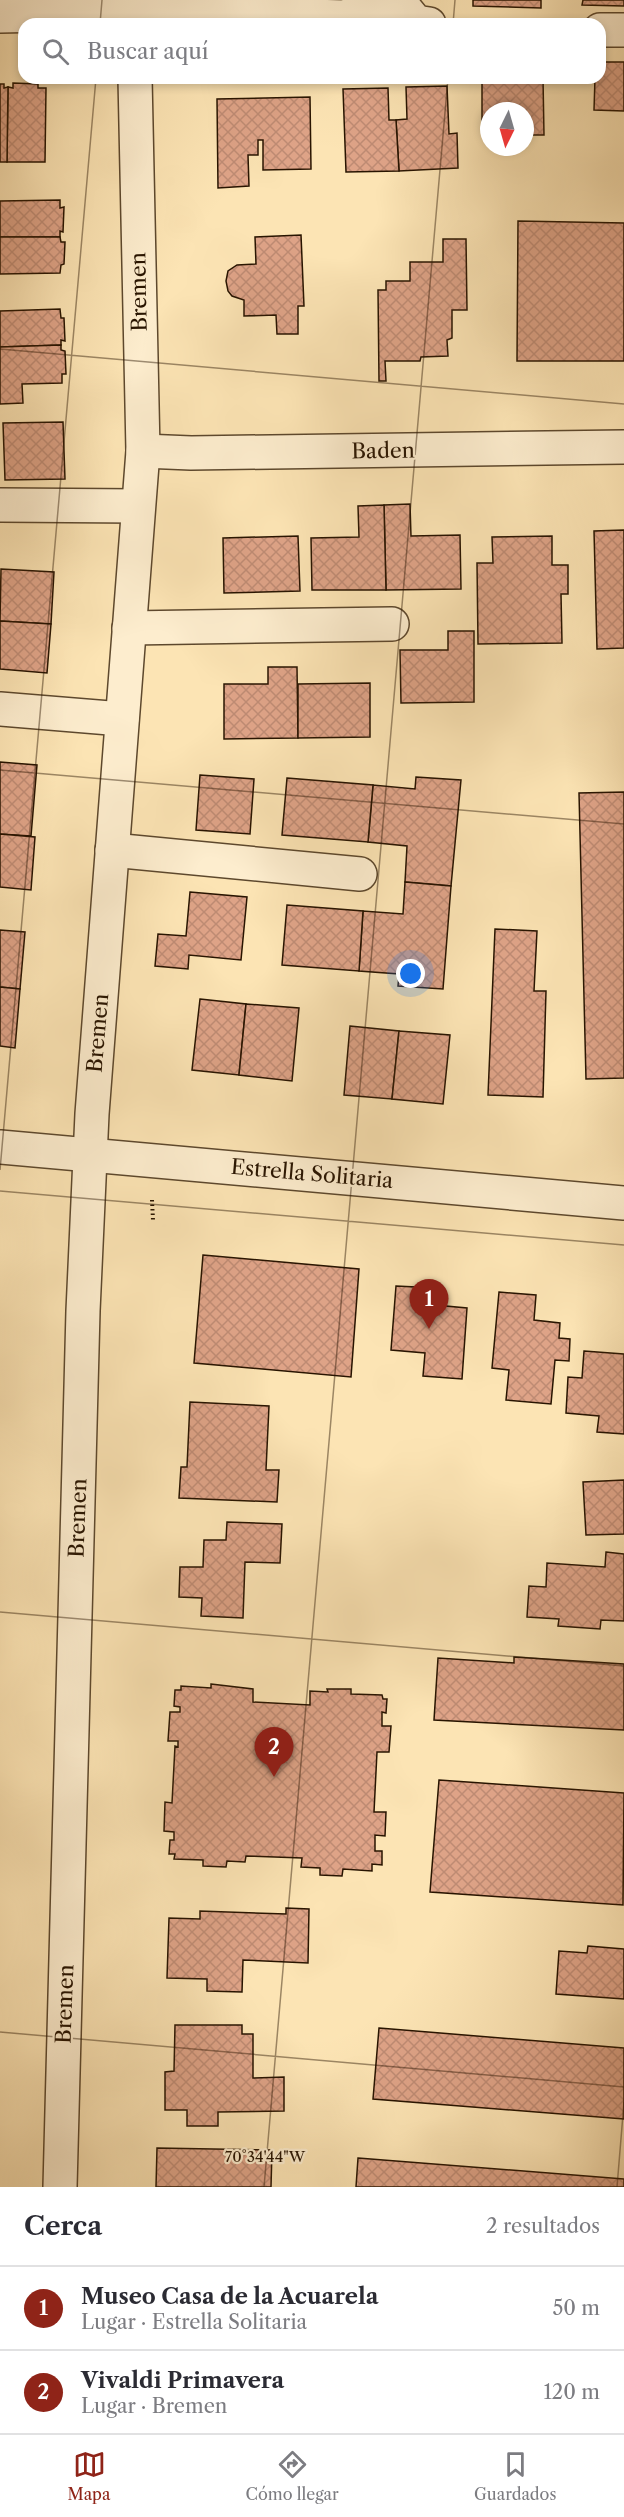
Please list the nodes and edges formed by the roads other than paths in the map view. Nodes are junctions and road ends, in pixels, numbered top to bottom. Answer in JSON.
{"nodes":[{"id":1,"x":388,"y":0,"type":"edge"},
{"id":2,"x":398,"y":0,"type":"edge"},
{"id":3,"x":0,"y":16,"type":"edge"},
{"id":4,"x":89,"y":18,"type":"edge"},
{"id":5,"x":145,"y":18,"type":"edge"},
{"id":6,"x":414,"y":18,"type":"edge"},
{"id":7,"x":606,"y":30,"type":"edge"},
{"id":8,"x":624,"y":30,"type":"edge"},
{"id":9,"x":135,"y":84,"type":"edge"},
{"id":10,"x":624,"y":447,"type":"edge"},
{"id":11,"x":143,"y":451,"type":"junction"},
{"id":12,"x":0,"y":505,"type":"edge"},
{"id":13,"x":138,"y":506,"type":"junction"},
{"id":14,"x":392,"y":624,"type":"dead end"},
{"id":15,"x":129,"y":628,"type":"junction"},
{"id":16,"x":0,"y":709,"type":"edge"},
{"id":17,"x":122,"y":719,"type":"junction"},
{"id":18,"x":112,"y":850,"type":"junction"},
{"id":19,"x":360,"y":874,"type":"dead end"},
{"id":20,"x":0,"y":1147,"type":"edge"},
{"id":21,"x":90,"y":1154,"type":"junction"},
{"id":22,"x":624,"y":1203,"type":"edge"},
{"id":23,"x":60,"y":2187,"type":"edge"}],
"edges":[{"from":1,"to":5,"type":"street"},
{"from":2,"to":6,"type":"street"},
{"from":3,"to":4,"type":"street"},
{"from":7,"to":8,"type":"street"},
{"from":9,"to":11,"type":"street","name":"Bremen"},
{"from":10,"to":11,"type":"street","name":"Baden"},
{"from":11,"to":13,"type":"street","name":"Bremen"},
{"from":12,"to":13,"type":"street"},
{"from":13,"to":15,"type":"street","name":"Bremen"},
{"from":14,"to":15,"type":"street"},
{"from":15,"to":17,"type":"street","name":"Bremen"},
{"from":16,"to":17,"type":"street"},
{"from":17,"to":18,"type":"street","name":"Bremen"},
{"from":18,"to":19,"type":"street"},
{"from":18,"to":21,"type":"street","name":"Bremen"},
{"from":20,"to":21,"type":"street","name":"Estrella Solitaria"},
{"from":21,"to":22,"type":"street","name":"Estrella Solitaria"},
{"from":21,"to":23,"type":"street","name":"Bremen"}]}
